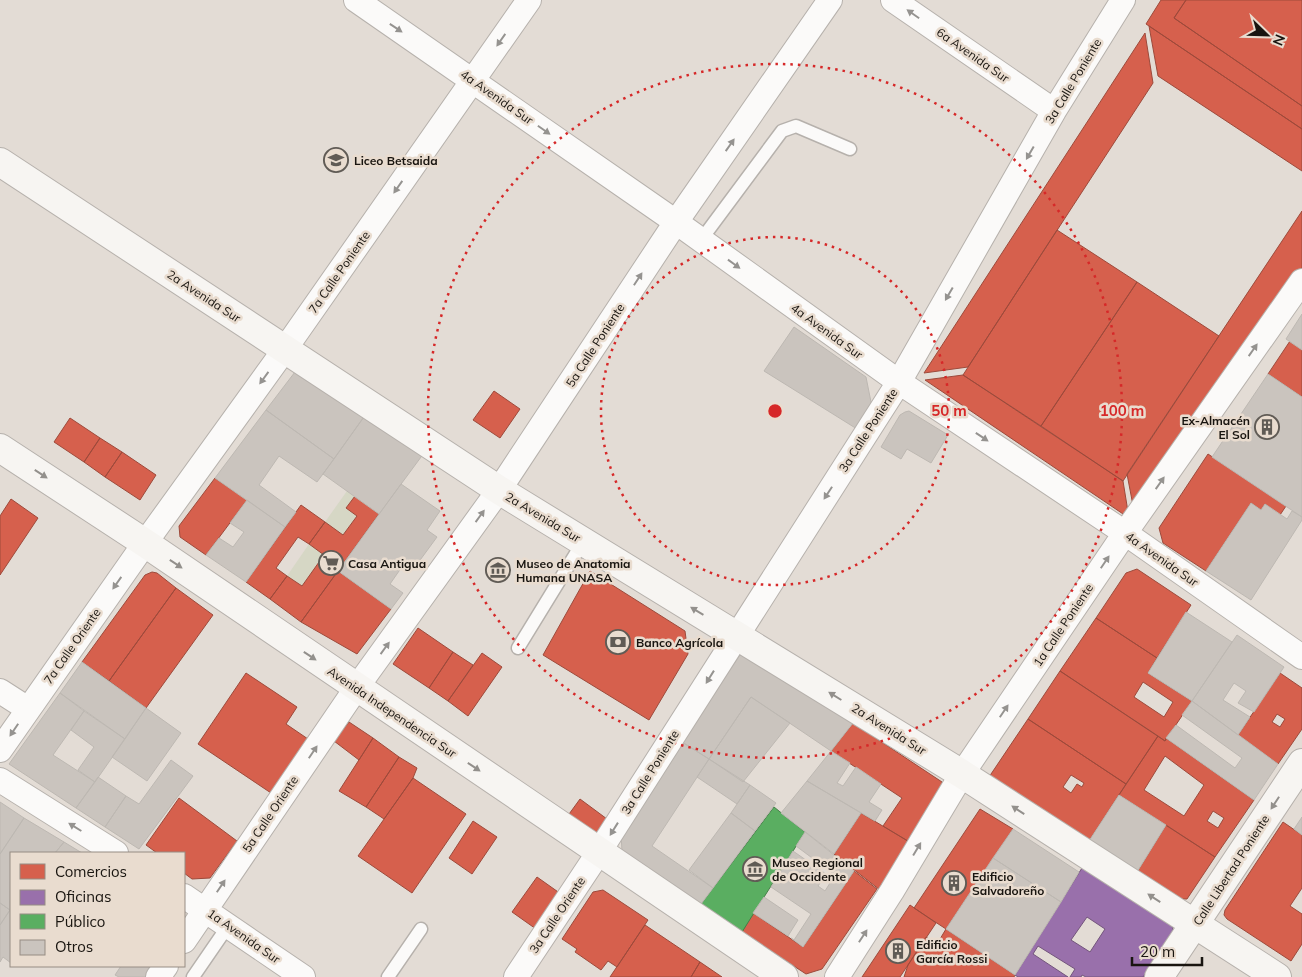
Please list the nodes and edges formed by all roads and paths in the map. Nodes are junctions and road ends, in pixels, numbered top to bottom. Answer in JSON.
{"nodes":[{"id":1,"x":356,"y":0,"type":"edge"},
{"id":2,"x":529,"y":0,"type":"edge"},
{"id":3,"x":830,"y":0,"type":"edge"},
{"id":4,"x":893,"y":0,"type":"edge"},
{"id":5,"x":1123,"y":0,"type":"edge"},
{"id":6,"x":473,"y":80,"type":"junction"},
{"id":7,"x":1054,"y":111,"type":"junction"},
{"id":8,"x":850,"y":149,"type":"dead end"},
{"id":9,"x":0,"y":162,"type":"edge"},
{"id":10,"x":676,"y":222,"type":"junction"},
{"id":11,"x":701,"y":240,"type":"junction"},
{"id":12,"x":1302,"y":281,"type":"edge"},
{"id":13,"x":285,"y":349,"type":"junction"},
{"id":14,"x":899,"y":382,"type":"junction"},
{"id":15,"x":0,"y":448,"type":"edge"},
{"id":16,"x":499,"y":490,"type":"junction"},
{"id":17,"x":1125,"y":533,"type":"junction"},
{"id":18,"x":583,"y":542,"type":"junction"},
{"id":19,"x":145,"y":543,"type":"junction"},
{"id":20,"x":736,"y":635,"type":"junction"},
{"id":21,"x":518,"y":648,"type":"dead end"},
{"id":22,"x":1302,"y":657,"type":"edge"},
{"id":23,"x":357,"y":687,"type":"junction"},
{"id":24,"x":0,"y":692,"type":"edge"},
{"id":25,"x":28,"y":709,"type":"junction"},
{"id":26,"x":0,"y":750,"type":"edge"},
{"id":27,"x":1302,"y":763,"type":"edge"},
{"id":28,"x":962,"y":774,"type":"junction"},
{"id":29,"x":0,"y":780,"type":"edge"},
{"id":30,"x":114,"y":852,"type":"edge"},
{"id":31,"x":599,"y":852,"type":"junction"},
{"id":32,"x":185,"y":897,"type":"edge"},
{"id":33,"x":206,"y":910,"type":"junction"},
{"id":34,"x":1195,"y":924,"type":"junction"},
{"id":35,"x":228,"y":926,"type":"junction"},
{"id":36,"x":421,"y":929,"type":"dead end"},
{"id":37,"x":185,"y":940,"type":"edge"},
{"id":38,"x":193,"y":977,"type":"edge"},
{"id":39,"x":303,"y":977,"type":"edge"},
{"id":40,"x":388,"y":977,"type":"edge"},
{"id":41,"x":516,"y":977,"type":"edge"},
{"id":42,"x":784,"y":977,"type":"edge"},
{"id":43,"x":837,"y":977,"type":"edge"},
{"id":44,"x":1159,"y":977,"type":"edge"},
{"id":45,"x":1277,"y":977,"type":"edge"}],
"edges":[{"from":1,"to":6,"type":"street","name":"4a Avenida Sur","one_way":true},
{"from":2,"to":6,"type":"street","name":"7a Calle Poniente","one_way":true},
{"from":10,"to":3,"type":"street","name":"5a Calle Poniente","one_way":true},
{"from":7,"to":4,"type":"street","name":"6a Avenida Sur","one_way":true},
{"from":5,"to":7,"type":"street","name":"3a Calle Poniente"},
{"from":6,"to":10,"type":"street","name":"4a Avenida Sur","one_way":true},
{"from":6,"to":13,"type":"street","name":"7a Calle Poniente","one_way":true},
{"from":7,"to":14,"type":"street","name":"3a Calle Poniente","one_way":true},
{"from":8,"to":11,"type":"lane"},
{"from":9,"to":13,"type":"main road","name":"2a Avenida Sur"},
{"from":10,"to":11,"type":"street","name":"4a Avenida Sur"},
{"from":16,"to":10,"type":"street","name":"5a Calle Poniente","one_way":true},
{"from":11,"to":14,"type":"street","name":"4a Avenida Sur","one_way":true},
{"from":17,"to":12,"type":"street","name":"1a Calle Poniente","one_way":true},
{"from":13,"to":16,"type":"main road","name":"2a Avenida Sur"},
{"from":13,"to":19,"type":"street","name":"7a Calle Poniente","one_way":true},
{"from":14,"to":17,"type":"street","name":"4a Avenida Sur","one_way":true},
{"from":14,"to":20,"type":"street","name":"3a Calle Poniente","one_way":true},
{"from":15,"to":19,"type":"main road","name":"Avenida Independencia Sur","one_way":true},
{"from":16,"to":18,"type":"main road","name":"2a Avenida Sur"},
{"from":23,"to":16,"type":"street","name":"5a Calle Poniente","one_way":true},
{"from":17,"to":22,"type":"street","name":"4a Avenida Sur"},
{"from":28,"to":17,"type":"street","name":"1a Calle Poniente","one_way":true},
{"from":20,"to":18,"type":"main road","name":"2a Avenida Sur","one_way":true},
{"from":18,"to":21,"type":"lane"},
{"from":19,"to":23,"type":"main road","name":"Avenida Independencia Sur","one_way":true},
{"from":19,"to":25,"type":"street","name":"7a Calle Oriente","one_way":true},
{"from":28,"to":20,"type":"main road","name":"2a Avenida Sur","one_way":true},
{"from":20,"to":31,"type":"street","name":"3a Calle Poniente","one_way":true},
{"from":23,"to":31,"type":"main road","name":"Avenida Independencia Sur","one_way":true},
{"from":33,"to":23,"type":"street","name":"5a Calle Oriente","one_way":true},
{"from":24,"to":25,"type":"street"},
{"from":25,"to":26,"type":"street","name":"7a Calle Oriente","one_way":true},
{"from":27,"to":34,"type":"main road","name":"Calle Libertad Poniente","one_way":true},
{"from":34,"to":28,"type":"main road","name":"2a Avenida Sur","one_way":true},
{"from":43,"to":28,"type":"street","name":"1a Calle Poniente","one_way":true},
{"from":30,"to":29,"type":"street","one_way":true},
{"from":31,"to":41,"type":"street","name":"3a Calle Oriente"},
{"from":31,"to":42,"type":"main road","name":"Avenida Independencia Sur"},
{"from":32,"to":33,"type":"street","name":"1a Avenida Sur"},
{"from":33,"to":35,"type":"street","name":"1a Avenida Sur"},
{"from":33,"to":37,"type":"street","name":"5a Calle Oriente"},
{"from":34,"to":44,"type":"main road","name":"Calle Libertad Poniente"},
{"from":34,"to":45,"type":"main road","name":"2a Avenida Sur"},
{"from":35,"to":38,"type":"lane"},
{"from":35,"to":39,"type":"street","name":"1a Avenida Sur"},
{"from":36,"to":40,"type":"lane"}]}
